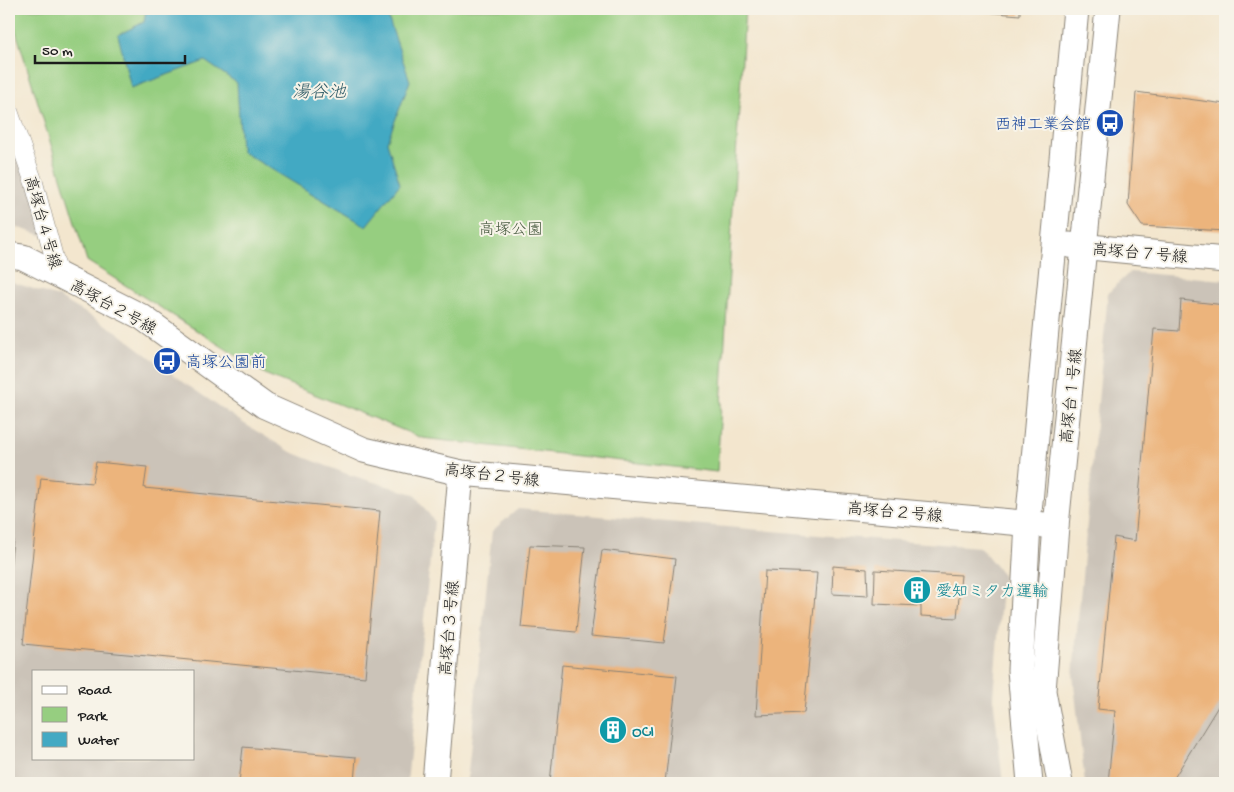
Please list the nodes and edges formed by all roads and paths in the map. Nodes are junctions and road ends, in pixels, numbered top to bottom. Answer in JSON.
{"nodes":[{"id":1,"x":1076,"y":9,"type":"edge"},
{"id":2,"x":1108,"y":9,"type":"edge"},
{"id":3,"x":9,"y":111,"type":"edge"},
{"id":4,"x":1054,"y":243,"type":"junction"},
{"id":5,"x":1085,"y":248,"type":"junction"},
{"id":6,"x":9,"y":255,"type":"edge"},
{"id":7,"x":1225,"y":260,"type":"edge"},
{"id":8,"x":60,"y":276,"type":"junction"},
{"id":9,"x":461,"y":474,"type":"junction"},
{"id":10,"x":1028,"y":523,"type":"junction"},
{"id":11,"x":1056,"y":526,"type":"junction"},
{"id":12,"x":436,"y":783,"type":"edge"},
{"id":13,"x":1030,"y":783,"type":"edge"},
{"id":14,"x":1060,"y":783,"type":"edge"}],
"edges":[{"from":1,"to":4,"type":"street","name":"高塚台１号線"},
{"from":2,"to":5,"type":"street","name":"高塚台１号線"},
{"from":3,"to":8,"type":"street","name":"高塚台４号線"},
{"from":4,"to":5,"type":"street","name":"高塚台７号線"},
{"from":4,"to":10,"type":"street","name":"高塚台１号線"},
{"from":5,"to":7,"type":"street","name":"高塚台７号線"},
{"from":5,"to":11,"type":"street","name":"高塚台１号線"},
{"from":6,"to":8,"type":"street","name":"高塚台２号線"},
{"from":8,"to":9,"type":"street","name":"高塚台２号線"},
{"from":9,"to":10,"type":"street","name":"高塚台２号線"},
{"from":9,"to":12,"type":"street","name":"高塚台３号線"},
{"from":10,"to":11,"type":"street","name":"高塚台２号線"},
{"from":10,"to":13,"type":"street","name":"高塚台１号線"},
{"from":11,"to":14,"type":"street","name":"高塚台１号線"}]}
